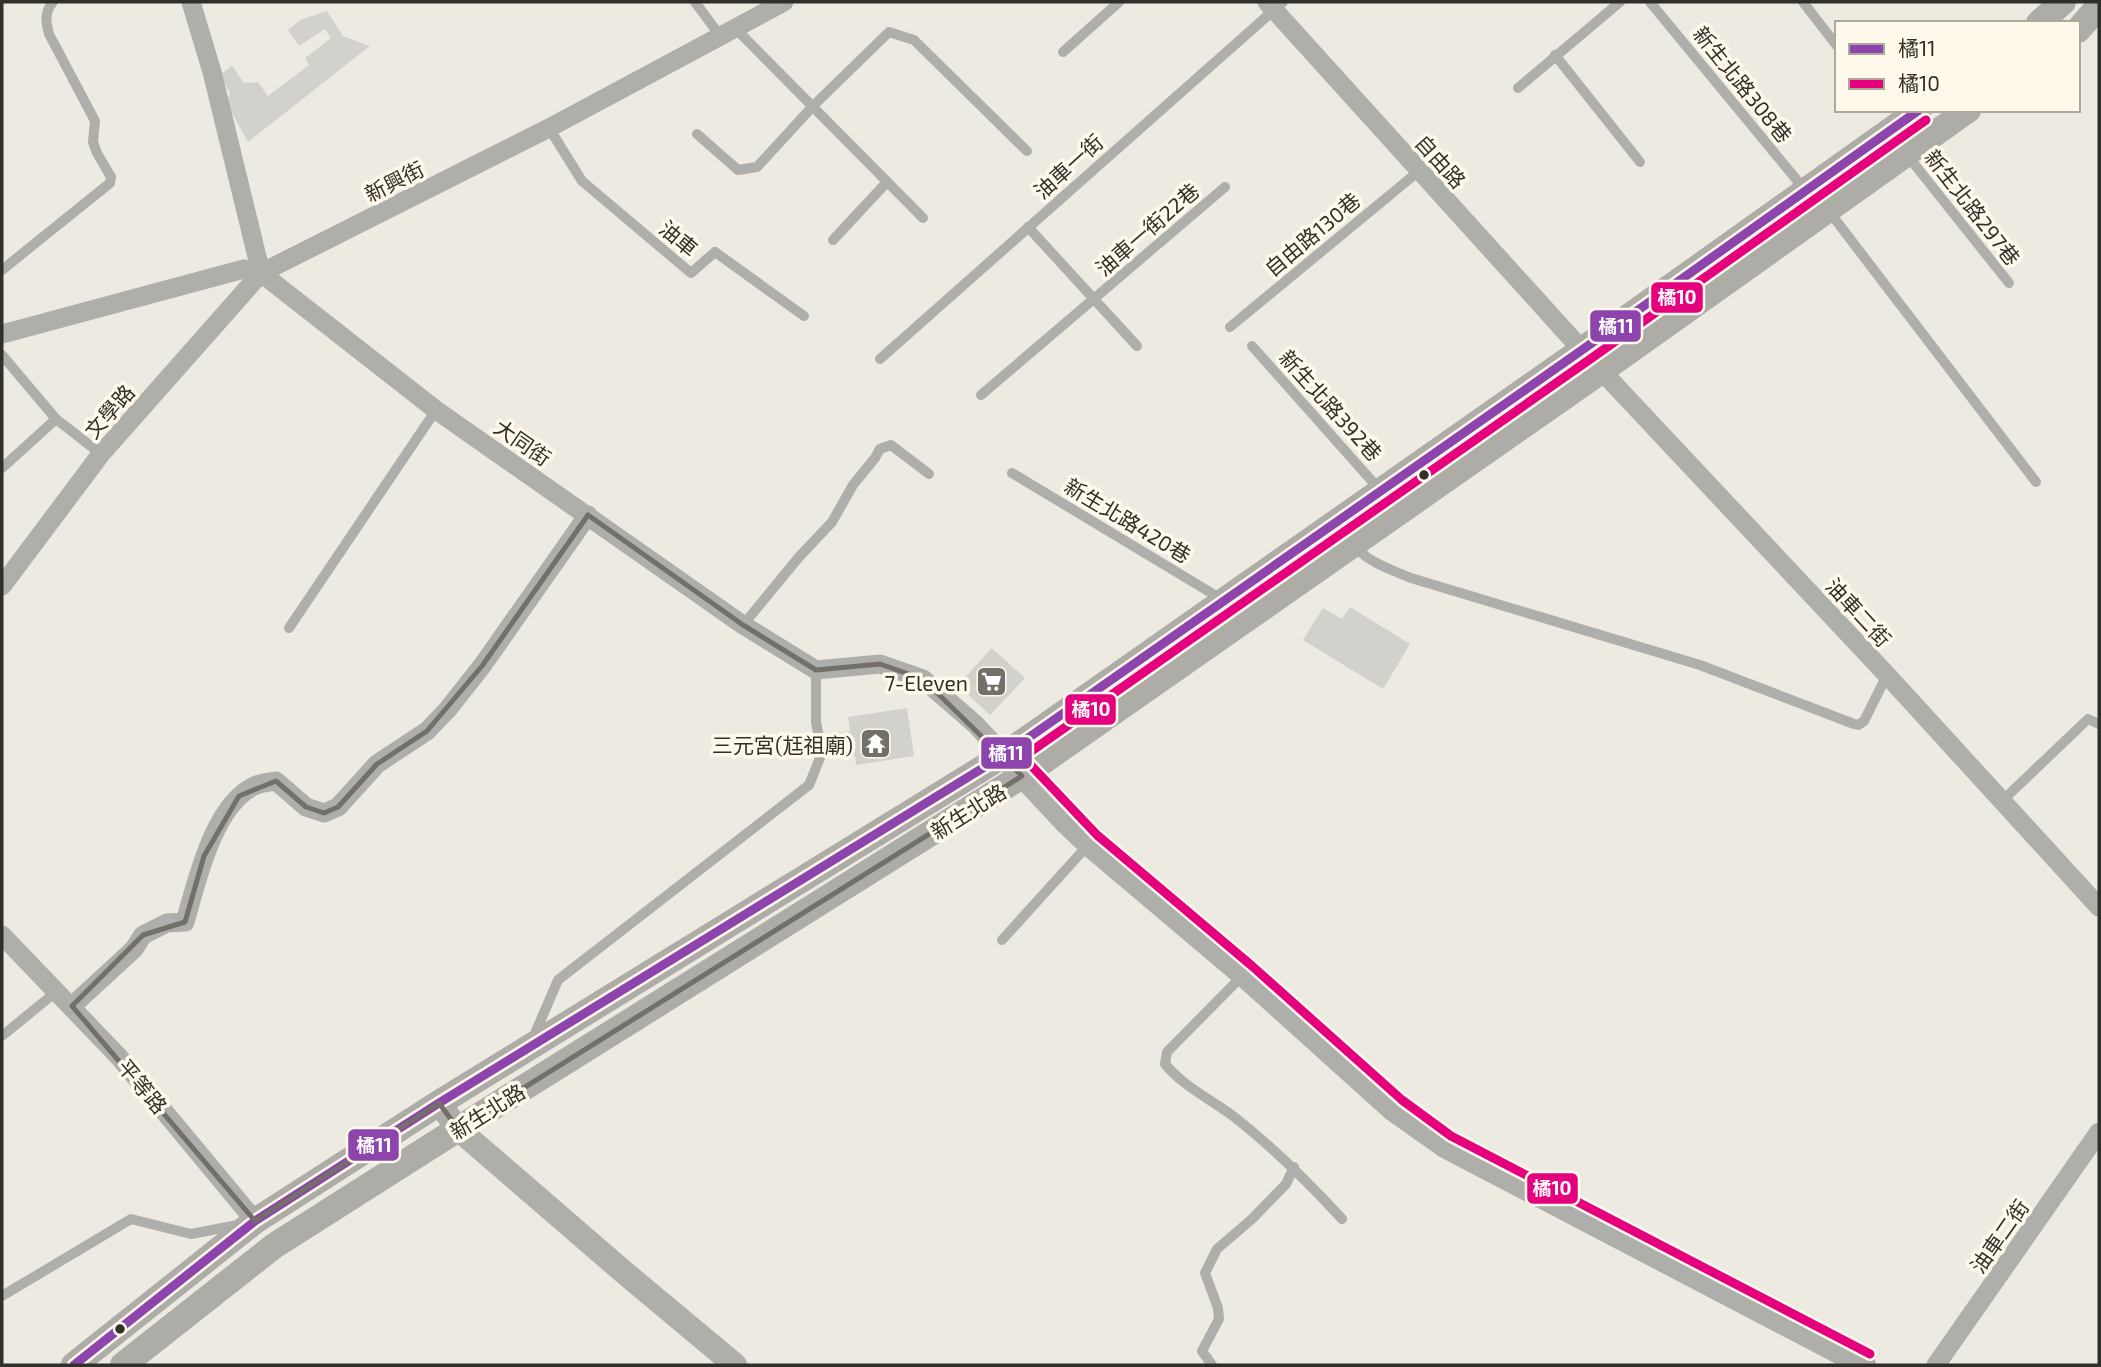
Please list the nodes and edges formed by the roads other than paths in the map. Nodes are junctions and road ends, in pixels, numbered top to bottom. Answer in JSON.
{"nodes":[{"id":1,"x":53,"y":2,"type":"edge"},
{"id":2,"x":191,"y":2,"type":"edge"},
{"id":3,"x":695,"y":2,"type":"edge"},
{"id":4,"x":784,"y":2,"type":"edge"},
{"id":5,"x":1119,"y":2,"type":"edge"},
{"id":6,"x":1620,"y":2,"type":"edge"},
{"id":7,"x":1650,"y":2,"type":"edge"},
{"id":8,"x":1803,"y":2,"type":"edge"},
{"id":9,"x":1275,"y":4,"type":"edge"},
{"id":10,"x":2099,"y":6,"type":"edge"},
{"id":11,"x":2080,"y":28,"type":"edge"},
{"id":12,"x":728,"y":33,"type":"junction"},
{"id":13,"x":1835,"y":43,"type":"edge"},
{"id":14,"x":1063,"y":52,"type":"dead end"},
{"id":15,"x":1555,"y":55,"type":"junction"},
{"id":16,"x":1518,"y":88,"type":"dead end"},
{"id":17,"x":813,"y":106,"type":"junction"},
{"id":18,"x":1965,"y":112,"type":"edge"},
{"id":19,"x":1903,"y":118,"type":"edge"},
{"id":20,"x":549,"y":128,"type":"junction"},
{"id":21,"x":697,"y":134,"type":"dead end"},
{"id":22,"x":1027,"y":151,"type":"dead end"},
{"id":23,"x":1906,"y":154,"type":"junction"},
{"id":24,"x":1640,"y":162,"type":"dead end"},
{"id":25,"x":1419,"y":171,"type":"junction"},
{"id":26,"x":887,"y":182,"type":"junction"},
{"id":27,"x":1225,"y":187,"type":"dead end"},
{"id":28,"x":1805,"y":190,"type":"junction"},
{"id":29,"x":1828,"y":210,"type":"junction"},
{"id":30,"x":923,"y":218,"type":"dead end"},
{"id":31,"x":1028,"y":227,"type":"junction"},
{"id":32,"x":833,"y":240,"type":"dead end"},
{"id":33,"x":2,"y":270,"type":"edge"},
{"id":34,"x":261,"y":273,"type":"junction"},
{"id":35,"x":2009,"y":283,"type":"dead end"},
{"id":36,"x":1094,"y":299,"type":"junction"},
{"id":37,"x":804,"y":316,"type":"dead end"},
{"id":38,"x":1230,"y":327,"type":"dead end"},
{"id":39,"x":2,"y":334,"type":"edge"},
{"id":40,"x":1137,"y":346,"type":"dead end"},
{"id":41,"x":1252,"y":346,"type":"dead end"},
{"id":42,"x":1582,"y":350,"type":"junction"},
{"id":43,"x":2,"y":355,"type":"edge"},
{"id":44,"x":880,"y":359,"type":"dead end"},
{"id":45,"x":1601,"y":371,"type":"junction"},
{"id":46,"x":981,"y":395,"type":"dead end"},
{"id":47,"x":436,"y":410,"type":"junction"},
{"id":48,"x":56,"y":419,"type":"junction"},
{"id":49,"x":101,"y":454,"type":"junction"},
{"id":50,"x":2,"y":468,"type":"edge"},
{"id":51,"x":1012,"y":473,"type":"dead end"},
{"id":52,"x":929,"y":474,"type":"dead end"},
{"id":53,"x":2036,"y":482,"type":"dead end"},
{"id":54,"x":1380,"y":491,"type":"junction"},
{"id":55,"x":589,"y":515,"type":"junction"},
{"id":56,"x":1335,"y":523,"type":"junction"},
{"id":57,"x":1352,"y":546,"type":"junction"},
{"id":58,"x":2,"y":586,"type":"edge"},
{"id":59,"x":1223,"y":600,"type":"junction"},
{"id":60,"x":743,"y":625,"type":"junction"},
{"id":61,"x":289,"y":628,"type":"dead end"},
{"id":62,"x":816,"y":670,"type":"junction"},
{"id":63,"x":1887,"y":675,"type":"junction"},
{"id":64,"x":2099,"y":724,"type":"edge"},
{"id":65,"x":1004,"y":755,"type":"junction"},
{"id":66,"x":1023,"y":776,"type":"junction"},
{"id":67,"x":2002,"y":801,"type":"junction"},
{"id":68,"x":1089,"y":844,"type":"junction"},
{"id":69,"x":2099,"y":907,"type":"edge"},
{"id":70,"x":2,"y":935,"type":"edge"},
{"id":71,"x":1002,"y":940,"type":"dead end"},
{"id":72,"x":1244,"y":975,"type":"junction"},
{"id":73,"x":57,"y":991,"type":"junction"},
{"id":74,"x":72,"y":1006,"type":"junction"},
{"id":75,"x":2,"y":1036,"type":"edge"},
{"id":76,"x":529,"y":1047,"type":"junction"},
{"id":77,"x":439,"y":1103,"type":"junction"},
{"id":78,"x":458,"y":1129,"type":"junction"},
{"id":79,"x":2099,"y":1132,"type":"edge"},
{"id":80,"x":1294,"y":1167,"type":"junction"},
{"id":81,"x":1342,"y":1219,"type":"dead end"},
{"id":82,"x":256,"y":1221,"type":"junction"},
{"id":83,"x":274,"y":1246,"type":"junction"},
{"id":84,"x":2,"y":1296,"type":"edge"},
{"id":85,"x":74,"y":1365,"type":"edge"},
{"id":86,"x":123,"y":1365,"type":"edge"},
{"id":87,"x":735,"y":1365,"type":"edge"},
{"id":88,"x":1212,"y":1365,"type":"edge"},
{"id":89,"x":1864,"y":1365,"type":"edge"},
{"id":90,"x":1936,"y":1365,"type":"edge"}],
"edges":[{"from":1,"to":33,"type":"lane"},
{"from":2,"to":34,"type":"street"},
{"from":3,"to":12,"type":"lane"},
{"from":4,"to":12,"type":"street","name":"新興街"},
{"from":5,"to":14,"type":"lane"},
{"from":6,"to":15,"type":"lane"},
{"from":7,"to":28,"type":"lane","name":"新生北路308巷"},
{"from":8,"to":13,"type":"lane"},
{"from":9,"to":25,"type":"street","name":"自由路"},
{"from":9,"to":31,"type":"lane","name":"油車一街"},
{"from":10,"to":11,"type":"main road"},
{"from":12,"to":17,"type":"lane"},
{"from":12,"to":20,"type":"street","name":"新興街"},
{"from":15,"to":16,"type":"lane"},
{"from":15,"to":24,"type":"lane"},
{"from":17,"to":21,"type":"lane"},
{"from":17,"to":22,"type":"lane"},
{"from":17,"to":26,"type":"lane"},
{"from":18,"to":23,"type":"main road","name":"新生北路"},
{"from":19,"to":28,"type":"main road","name":"新生北路"},
{"from":20,"to":34,"type":"street","name":"新興街"},
{"from":20,"to":37,"type":"lane","name":"油車"},
{"from":23,"to":29,"type":"main road","name":"新生北路"},
{"from":23,"to":35,"type":"lane","name":"新生北路297巷"},
{"from":25,"to":38,"type":"lane","name":"自由路130巷"},
{"from":25,"to":42,"type":"street","name":"自由路"},
{"from":26,"to":30,"type":"lane"},
{"from":26,"to":32,"type":"lane"},
{"from":27,"to":36,"type":"lane","name":"油車一街22巷"},
{"from":28,"to":42,"type":"main road","name":"新生北路"},
{"from":29,"to":45,"type":"main road","name":"新生北路"},
{"from":29,"to":53,"type":"lane"},
{"from":31,"to":36,"type":"lane","name":"油車一街22巷"},
{"from":31,"to":44,"type":"lane","name":"油車一街"},
{"from":34,"to":39,"type":"street","name":"新興街"},
{"from":34,"to":47,"type":"street","name":"大同街"},
{"from":34,"to":49,"type":"street","name":"文學路"},
{"from":36,"to":40,"type":"lane","name":"油車一街22巷"},
{"from":36,"to":46,"type":"lane","name":"油車一街22巷"},
{"from":41,"to":54,"type":"lane","name":"新生北路392巷"},
{"from":42,"to":45,"type":"street","name":"油車二街"},
{"from":42,"to":54,"type":"main road","name":"新生北路"},
{"from":43,"to":48,"type":"lane"},
{"from":45,"to":57,"type":"main road","name":"新生北路"},
{"from":45,"to":63,"type":"street","name":"油車二街"},
{"from":47,"to":55,"type":"street","name":"大同街"},
{"from":47,"to":61,"type":"lane"},
{"from":48,"to":49,"type":"lane"},
{"from":48,"to":50,"type":"lane"},
{"from":49,"to":58,"type":"street","name":"文學路"},
{"from":51,"to":59,"type":"lane","name":"新生北路420巷"},
{"from":52,"to":60,"type":"lane"},
{"from":54,"to":56,"type":"main road","name":"新生北路"},
{"from":55,"to":60,"type":"street","name":"大同街"},
{"from":55,"to":74,"type":"street"},
{"from":56,"to":57,"type":"lane"},
{"from":56,"to":59,"type":"main road","name":"新生北路"},
{"from":57,"to":63,"type":"lane"},
{"from":57,"to":66,"type":"main road","name":"新生北路"},
{"from":59,"to":65,"type":"main road","name":"新生北路"},
{"from":60,"to":62,"type":"street","name":"大同街"},
{"from":62,"to":65,"type":"street"},
{"from":62,"to":76,"type":"lane"},
{"from":63,"to":67,"type":"street","name":"油車二街"},
{"from":64,"to":67,"type":"lane"},
{"from":65,"to":66,"type":"street"},
{"from":65,"to":76,"type":"main road","name":"新生北路"},
{"from":66,"to":68,"type":"street"},
{"from":66,"to":78,"type":"main road","name":"新生北路"},
{"from":67,"to":69,"type":"street","name":"油車二街"},
{"from":68,"to":71,"type":"lane"},
{"from":68,"to":72,"type":"street"},
{"from":70,"to":73,"type":"street","name":"平等路"},
{"from":72,"to":80,"type":"lane"},
{"from":72,"to":89,"type":"street"},
{"from":73,"to":74,"type":"street","name":"平等路"},
{"from":73,"to":75,"type":"lane"},
{"from":74,"to":82,"type":"street","name":"平等路"},
{"from":76,"to":77,"type":"main road","name":"新生北路"},
{"from":77,"to":78,"type":"street"},
{"from":77,"to":82,"type":"main road","name":"新生北路"},
{"from":78,"to":83,"type":"main road","name":"新生北路"},
{"from":78,"to":87,"type":"street"},
{"from":79,"to":90,"type":"street","name":"油車二街"},
{"from":80,"to":81,"type":"lane"},
{"from":80,"to":88,"type":"lane"},
{"from":82,"to":83,"type":"street","name":"平等路"},
{"from":82,"to":84,"type":"lane"},
{"from":82,"to":85,"type":"main road","name":"新生北路"},
{"from":83,"to":86,"type":"main road","name":"新生北路"}]}
